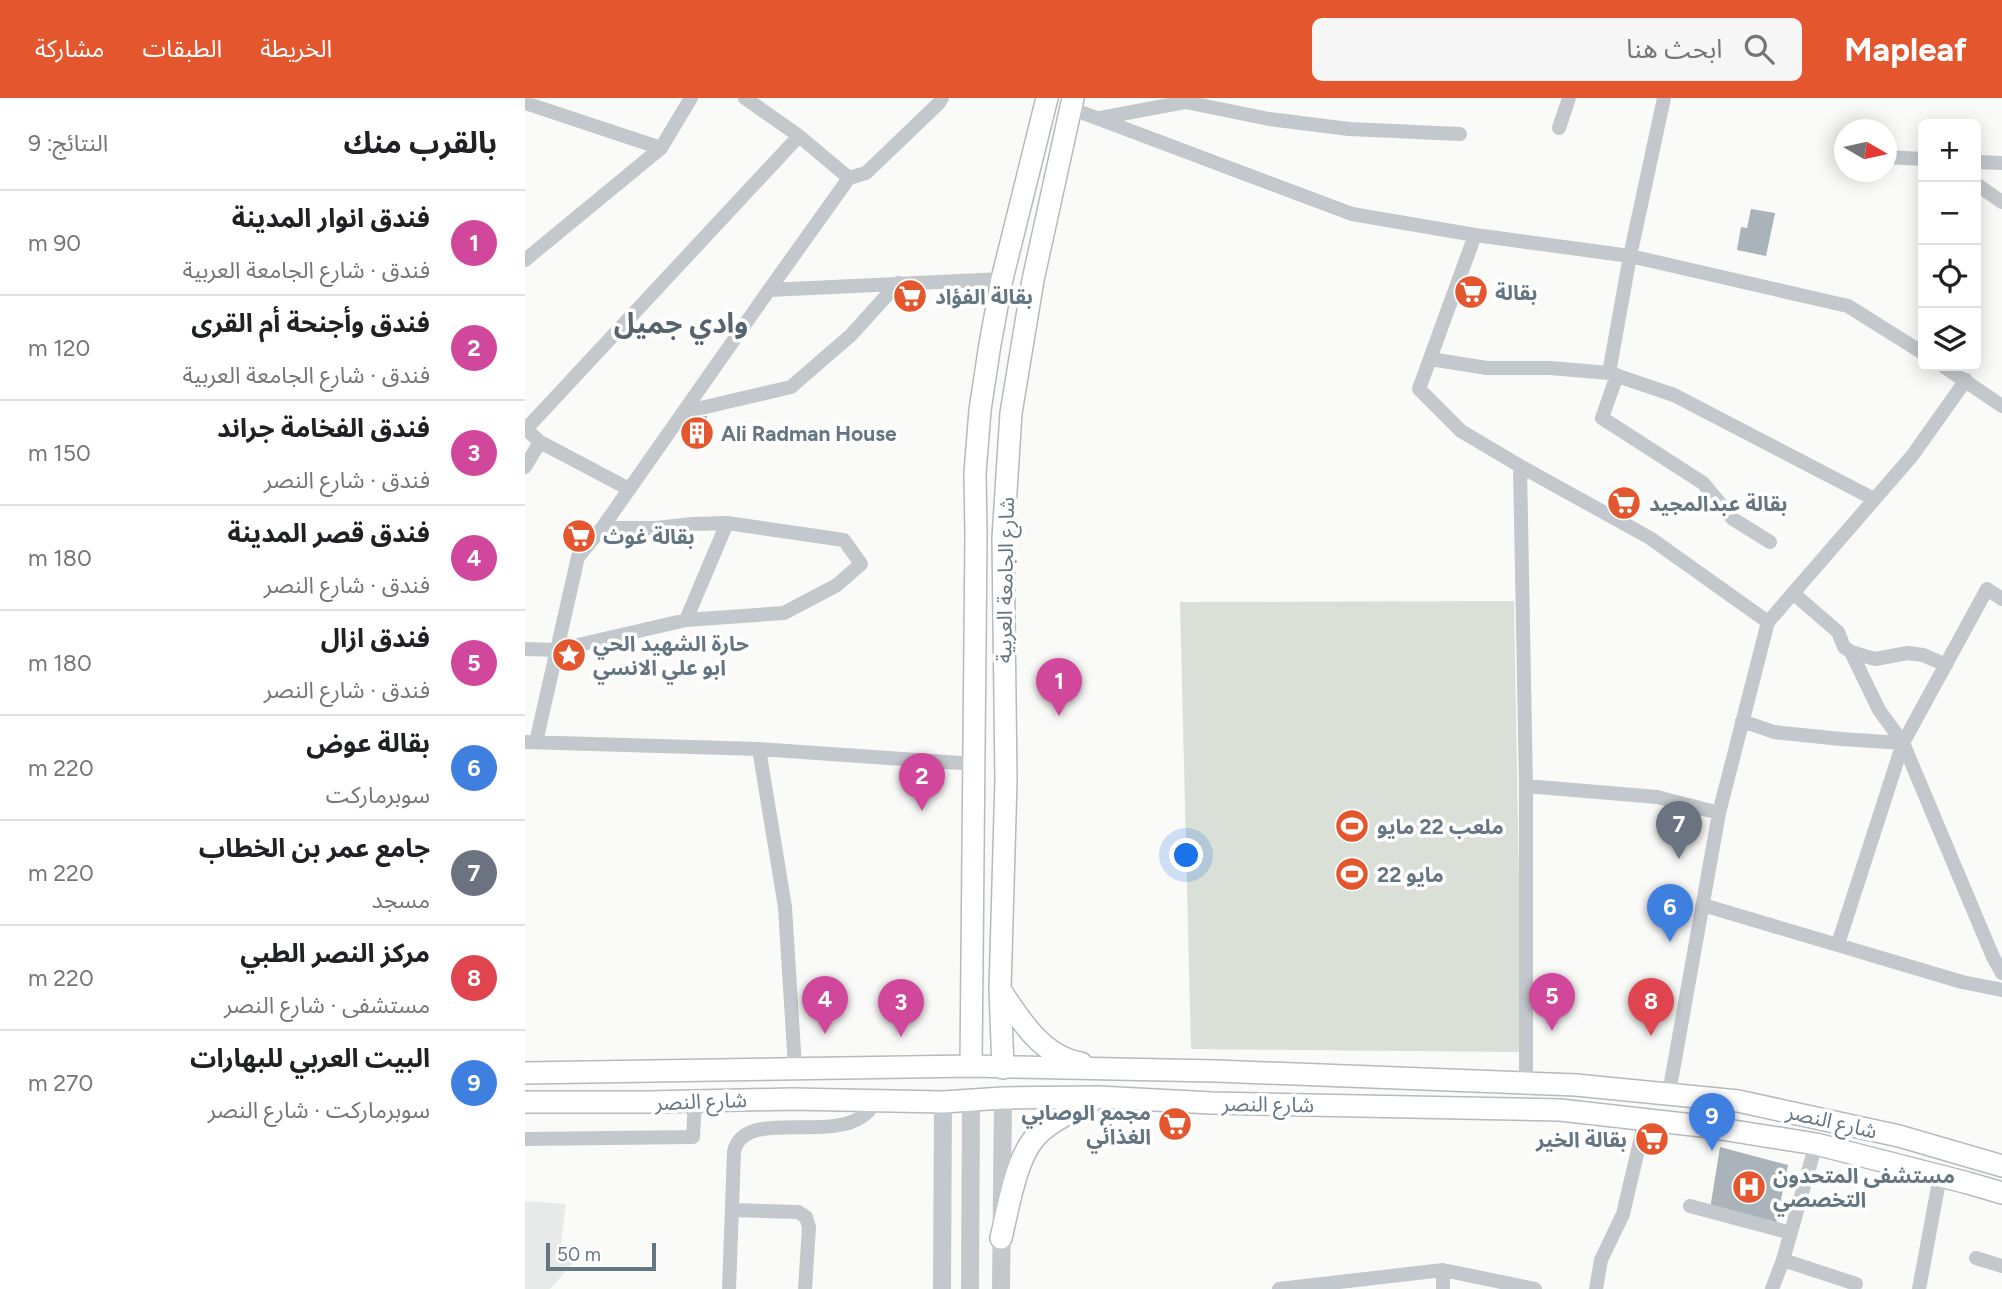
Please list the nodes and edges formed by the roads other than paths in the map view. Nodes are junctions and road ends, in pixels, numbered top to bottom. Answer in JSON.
{"nodes":[{"id":1,"x":691,"y":98,"type":"edge"},
{"id":2,"x":745,"y":98,"type":"edge"},
{"id":3,"x":942,"y":98,"type":"edge"},
{"id":4,"x":1569,"y":98,"type":"edge"},
{"id":5,"x":1664,"y":98,"type":"edge"},
{"id":6,"x":1041,"y":100,"type":"edge"},
{"id":7,"x":525,"y":103,"type":"edge"},
{"id":8,"x":1072,"y":103,"type":"edge"},
{"id":9,"x":1099,"y":119,"type":"junction"},
{"id":10,"x":1559,"y":128,"type":"dead end"},
{"id":11,"x":1460,"y":134,"type":"dead end"},
{"id":12,"x":799,"y":136,"type":"junction"},
{"id":13,"x":661,"y":148,"type":"junction"},
{"id":14,"x":1897,"y":158,"type":"edge"},
{"id":15,"x":1918,"y":159,"type":"edge"},
{"id":16,"x":1981,"y":162,"type":"edge"},
{"id":17,"x":2002,"y":163,"type":"edge"},
{"id":18,"x":849,"y":178,"type":"junction"},
{"id":19,"x":1981,"y":187,"type":"edge"},
{"id":20,"x":2002,"y":202,"type":"edge"},
{"id":21,"x":1475,"y":235,"type":"junction"},
{"id":22,"x":1630,"y":256,"type":"junction"},
{"id":23,"x":525,"y":260,"type":"edge"},
{"id":24,"x":1002,"y":279,"type":"junction"},
{"id":25,"x":898,"y":283,"type":"junction"},
{"id":26,"x":769,"y":290,"type":"junction"},
{"id":27,"x":1918,"y":350,"type":"edge"},
{"id":28,"x":1430,"y":359,"type":"junction"},
{"id":29,"x":1951,"y":371,"type":"edge"},
{"id":30,"x":1613,"y":374,"type":"junction"},
{"id":31,"x":1966,"y":380,"type":"junction"},
{"id":32,"x":2002,"y":406,"type":"edge"},
{"id":33,"x":684,"y":412,"type":"junction"},
{"id":34,"x":526,"y":429,"type":"edge"},
{"id":35,"x":540,"y":442,"type":"junction"},
{"id":36,"x":1520,"y":466,"type":"junction"},
{"id":37,"x":525,"y":467,"type":"edge"},
{"id":38,"x":629,"y":489,"type":"junction"},
{"id":39,"x":1874,"y":499,"type":"junction"},
{"id":40,"x":727,"y":523,"type":"junction"},
{"id":41,"x":602,"y":528,"type":"junction"},
{"id":42,"x":1770,"y":542,"type":"dead end"},
{"id":43,"x":1793,"y":593,"type":"junction"},
{"id":44,"x":2002,"y":598,"type":"edge"},
{"id":45,"x":686,"y":620,"type":"junction"},
{"id":46,"x":1768,"y":622,"type":"junction"},
{"id":47,"x":525,"y":649,"type":"edge"},
{"id":48,"x":557,"y":650,"type":"junction"},
{"id":49,"x":1851,"y":652,"type":"junction"},
{"id":50,"x":1946,"y":664,"type":"junction"},
{"id":51,"x":1742,"y":721,"type":"junction"},
{"id":52,"x":530,"y":742,"type":"edge"},
{"id":53,"x":1903,"y":743,"type":"junction"},
{"id":54,"x":759,"y":749,"type":"junction"},
{"id":55,"x":975,"y":764,"type":"junction"},
{"id":56,"x":1526,"y":786,"type":"junction"},
{"id":57,"x":1719,"y":813,"type":"junction"},
{"id":58,"x":1703,"y":905,"type":"junction"},
{"id":59,"x":1838,"y":944,"type":"junction"},
{"id":60,"x":2002,"y":973,"type":"edge"},
{"id":61,"x":972,"y":988,"type":"junction"},
{"id":62,"x":1000,"y":990,"type":"junction"},
{"id":63,"x":2002,"y":990,"type":"edge"},
{"id":64,"x":950,"y":1066,"type":"junction"},
{"id":65,"x":971,"y":1066,"type":"junction"},
{"id":66,"x":795,"y":1068,"type":"junction"},
{"id":67,"x":1003,"y":1068,"type":"junction"},
{"id":68,"x":1107,"y":1068,"type":"junction"},
{"id":69,"x":1190,"y":1070,"type":"junction"},
{"id":70,"x":647,"y":1071,"type":"junction"},
{"id":71,"x":693,"y":1071,"type":"junction"},
{"id":72,"x":1232,"y":1072,"type":"junction"},
{"id":73,"x":525,"y":1073,"type":"edge"},
{"id":74,"x":1526,"y":1084,"type":"junction"},
{"id":75,"x":1669,"y":1093,"type":"junction"},
{"id":76,"x":1098,"y":1097,"type":"junction"},
{"id":77,"x":1003,"y":1098,"type":"junction"},
{"id":78,"x":876,"y":1099,"type":"junction"},
{"id":79,"x":695,"y":1100,"type":"junction"},
{"id":80,"x":971,"y":1100,"type":"junction"},
{"id":81,"x":943,"y":1101,"type":"junction"},
{"id":82,"x":525,"y":1102,"type":"edge"},
{"id":83,"x":649,"y":1102,"type":"junction"},
{"id":84,"x":1192,"y":1102,"type":"junction"},
{"id":85,"x":1231,"y":1104,"type":"junction"},
{"id":86,"x":1645,"y":1120,"type":"junction"},
{"id":87,"x":525,"y":1139,"type":"edge"},
{"id":88,"x":1816,"y":1144,"type":"junction"},
{"id":89,"x":2002,"y":1166,"type":"edge"},
{"id":90,"x":1940,"y":1176,"type":"junction"},
{"id":91,"x":2002,"y":1194,"type":"edge"},
{"id":92,"x":1690,"y":1206,"type":"dead end"},
{"id":93,"x":732,"y":1210,"type":"junction"},
{"id":94,"x":1791,"y":1233,"type":"junction"},
{"id":95,"x":1001,"y":1238,"type":"junction"},
{"id":96,"x":1976,"y":1258,"type":"dead end"},
{"id":97,"x":1783,"y":1260,"type":"junction"},
{"id":98,"x":2002,"y":1266,"type":"edge"},
{"id":99,"x":1443,"y":1270,"type":"junction"},
{"id":100,"x":1856,"y":1284,"type":"dead end"},
{"id":101,"x":1349,"y":1285,"type":"edge"},
{"id":102,"x":729,"y":1289,"type":"edge"},
{"id":103,"x":805,"y":1289,"type":"edge"},
{"id":104,"x":942,"y":1289,"type":"edge"},
{"id":105,"x":970,"y":1289,"type":"edge"},
{"id":106,"x":1001,"y":1289,"type":"edge"},
{"id":107,"x":1279,"y":1289,"type":"edge"},
{"id":108,"x":1443,"y":1289,"type":"edge"},
{"id":109,"x":1535,"y":1289,"type":"edge"},
{"id":110,"x":1596,"y":1289,"type":"edge"},
{"id":111,"x":1772,"y":1289,"type":"edge"},
{"id":112,"x":1919,"y":1289,"type":"edge"}],
"edges":[{"from":1,"to":13,"type":"street"},
{"from":2,"to":12,"type":"street"},
{"from":3,"to":18,"type":"street"},
{"from":4,"to":10,"type":"street"},
{"from":5,"to":22,"type":"street"},
{"from":6,"to":24,"type":"main road","name":"شارع الجامعة العربية"},
{"from":7,"to":13,"type":"street"},
{"from":8,"to":9,"type":"street"},
{"from":8,"to":62,"type":"main road","name":"شارع الجامعة العربية"},
{"from":9,"to":11,"type":"street"},
{"from":9,"to":21,"type":"street"},
{"from":12,"to":18,"type":"street"},
{"from":12,"to":34,"type":"street"},
{"from":13,"to":23,"type":"street"},
{"from":14,"to":15,"type":"street"},
{"from":16,"to":17,"type":"street"},
{"from":18,"to":26,"type":"street"},
{"from":19,"to":20,"type":"street"},
{"from":21,"to":22,"type":"street"},
{"from":21,"to":28,"type":"street"},
{"from":22,"to":27,"type":"street"},
{"from":22,"to":30,"type":"street"},
{"from":24,"to":25,"type":"street"},
{"from":24,"to":55,"type":"main road","name":"شارع الجامعة العربية"},
{"from":25,"to":26,"type":"street"},
{"from":25,"to":33,"type":"street"},
{"from":26,"to":33,"type":"street"},
{"from":28,"to":30,"type":"street"},
{"from":28,"to":36,"type":"street"},
{"from":29,"to":31,"type":"street"},
{"from":30,"to":39,"type":"street"},
{"from":30,"to":42,"type":"street"},
{"from":31,"to":32,"type":"street"},
{"from":31,"to":39,"type":"street"},
{"from":33,"to":38,"type":"street"},
{"from":34,"to":35,"type":"street"},
{"from":35,"to":37,"type":"street"},
{"from":35,"to":38,"type":"street"},
{"from":36,"to":46,"type":"street"},
{"from":36,"to":56,"type":"street"},
{"from":38,"to":41,"type":"street"},
{"from":39,"to":43,"type":"street"},
{"from":40,"to":41,"type":"street"},
{"from":40,"to":45,"type":"street"},
{"from":40,"to":45,"type":"street"},
{"from":41,"to":48,"type":"street"},
{"from":43,"to":46,"type":"street"},
{"from":43,"to":49,"type":"street"},
{"from":44,"to":50,"type":"street"},
{"from":45,"to":48,"type":"street"},
{"from":46,"to":51,"type":"street"},
{"from":47,"to":48,"type":"street"},
{"from":48,"to":52,"type":"street"},
{"from":49,"to":50,"type":"street"},
{"from":49,"to":53,"type":"street"},
{"from":50,"to":53,"type":"street"},
{"from":51,"to":53,"type":"street"},
{"from":51,"to":57,"type":"street"},
{"from":52,"to":54,"type":"street"},
{"from":53,"to":59,"type":"street"},
{"from":53,"to":60,"type":"street"},
{"from":54,"to":55,"type":"street"},
{"from":54,"to":66,"type":"street"},
{"from":55,"to":61,"type":"main road","name":"شارع الجامعة العربية"},
{"from":56,"to":57,"type":"street"},
{"from":56,"to":74,"type":"street"},
{"from":57,"to":58,"type":"street"},
{"from":58,"to":59,"type":"street"},
{"from":58,"to":75,"type":"street"},
{"from":59,"to":63,"type":"street"},
{"from":61,"to":64,"type":"main road"},
{"from":61,"to":65,"type":"main road","name":"شارع الجامعة العربية"},
{"from":62,"to":67,"type":"main road","name":"شارع الجامعة العربية"},
{"from":62,"to":68,"type":"main road"},
{"from":64,"to":65,"type":"main road","name":"شارع النصر"},
{"from":64,"to":66,"type":"main road","name":"شارع النصر"},
{"from":65,"to":67,"type":"main road","name":"شارع النصر"},
{"from":66,"to":71,"type":"main road","name":"شارع النصر"},
{"from":67,"to":68,"type":"main road","name":"شارع النصر"},
{"from":68,"to":69,"type":"main road","name":"شارع النصر"},
{"from":69,"to":72,"type":"main road","name":"شارع النصر"},
{"from":69,"to":84,"type":"main road"},
{"from":70,"to":71,"type":"main road","name":"شارع النصر"},
{"from":70,"to":73,"type":"main road","name":"شارع النصر"},
{"from":70,"to":83,"type":"main road"},
{"from":71,"to":79,"type":"main road"},
{"from":72,"to":74,"type":"main road","name":"شارع النصر"},
{"from":72,"to":85,"type":"main road"},
{"from":74,"to":75,"type":"main road","name":"شارع النصر"},
{"from":75,"to":89,"type":"main road","name":"شارع النصر"},
{"from":76,"to":77,"type":"main road","name":"شارع النصر"},
{"from":76,"to":84,"type":"main road","name":"شارع النصر"},
{"from":76,"to":95,"type":"main road"},
{"from":77,"to":80,"type":"main road","name":"شارع النصر"},
{"from":77,"to":95,"type":"street"},
{"from":78,"to":79,"type":"main road","name":"شارع النصر"},
{"from":78,"to":81,"type":"main road","name":"شارع النصر"},
{"from":78,"to":93,"type":"street"},
{"from":79,"to":83,"type":"main road","name":"شارع النصر"},
{"from":79,"to":87,"type":"street"},
{"from":80,"to":81,"type":"main road","name":"شارع النصر"},
{"from":80,"to":105,"type":"street"},
{"from":81,"to":104,"type":"street"},
{"from":82,"to":83,"type":"main road","name":"شارع النصر"},
{"from":84,"to":85,"type":"main road","name":"شارع النصر"},
{"from":85,"to":86,"type":"main road","name":"شارع النصر"},
{"from":86,"to":88,"type":"main road","name":"شارع النصر"},
{"from":86,"to":110,"type":"street"},
{"from":88,"to":90,"type":"main road","name":"شارع النصر"},
{"from":88,"to":94,"type":"street"},
{"from":90,"to":91,"type":"main road","name":"شارع النصر"},
{"from":90,"to":112,"type":"street"},
{"from":92,"to":94,"type":"street"},
{"from":93,"to":102,"type":"street"},
{"from":93,"to":103,"type":"street"},
{"from":94,"to":97,"type":"street"},
{"from":95,"to":106,"type":"street"},
{"from":96,"to":98,"type":"street"},
{"from":97,"to":100,"type":"street"},
{"from":97,"to":111,"type":"street"},
{"from":99,"to":101,"type":"street"},
{"from":99,"to":108,"type":"street"},
{"from":99,"to":109,"type":"street"},
{"from":101,"to":107,"type":"street"}]}
